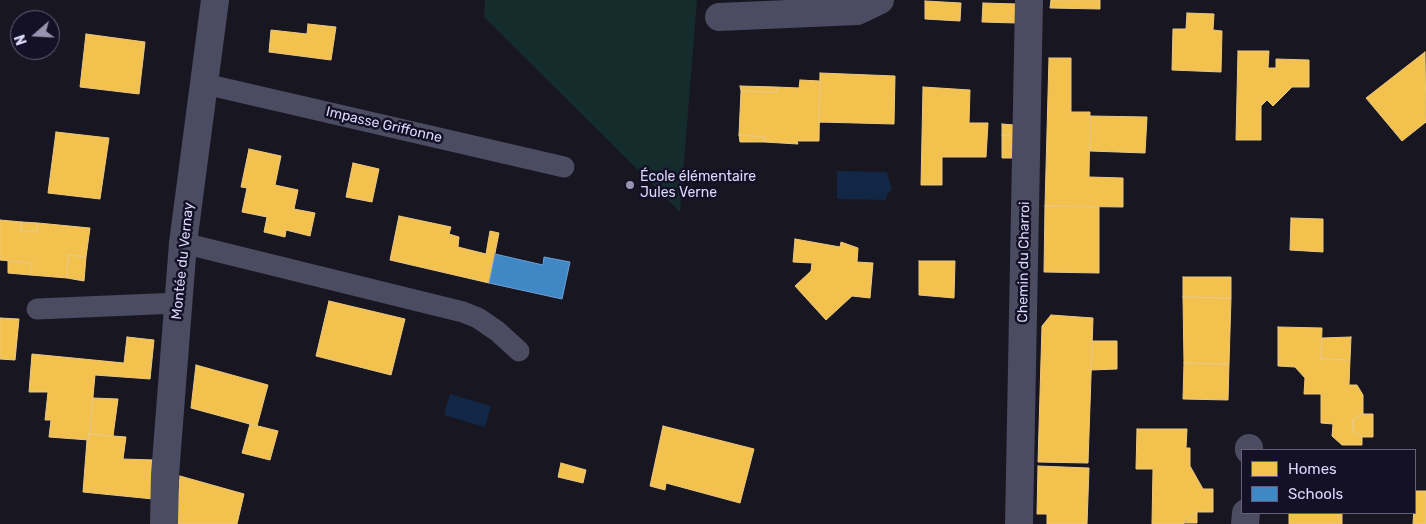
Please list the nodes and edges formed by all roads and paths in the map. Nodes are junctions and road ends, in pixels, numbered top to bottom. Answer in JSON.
{"nodes":[{"id":1,"x":215,"y":0,"type":"edge"},
{"id":2,"x":880,"y":0,"type":"edge"},
{"id":3,"x":1029,"y":0,"type":"edge"},
{"id":4,"x":719,"y":17,"type":"dead end"},
{"id":5,"x":205,"y":84,"type":"junction"},
{"id":6,"x":564,"y":167,"type":"dead end"},
{"id":7,"x":183,"y":242,"type":"junction"},
{"id":8,"x":178,"y":303,"type":"junction"},
{"id":9,"x":37,"y":309,"type":"dead end"},
{"id":10,"x":519,"y":351,"type":"dead end"},
{"id":11,"x":164,"y":524,"type":"edge"},
{"id":12,"x":1019,"y":524,"type":"edge"}],
"edges":[{"from":1,"to":5,"type":"street","name":"Montée du Vernay"},
{"from":2,"to":4,"type":"street"},
{"from":3,"to":12,"type":"street","name":"Chemin du Charroi"},
{"from":5,"to":6,"type":"lane","name":"Impasse Griffonne"},
{"from":5,"to":7,"type":"street","name":"Montée du Vernay"},
{"from":7,"to":8,"type":"street","name":"Montée du Vernay"},
{"from":7,"to":10,"type":"lane"},
{"from":8,"to":9,"type":"lane"},
{"from":8,"to":11,"type":"street","name":"Montée du Vernay"}]}
